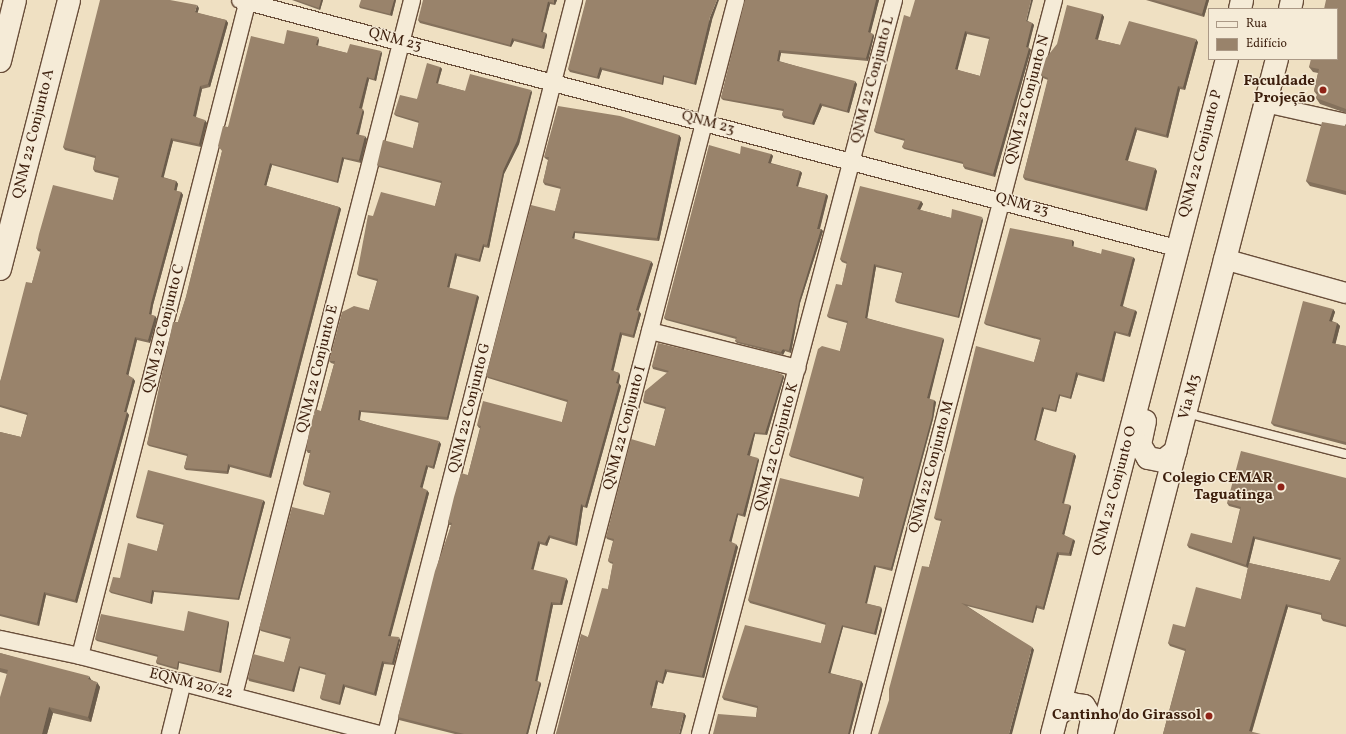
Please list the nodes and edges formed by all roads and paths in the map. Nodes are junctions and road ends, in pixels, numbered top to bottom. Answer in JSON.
{"nodes":[{"id":1,"x":16,"y":0,"type":"edge"},
{"id":2,"x":69,"y":0,"type":"edge"},
{"id":3,"x":412,"y":0,"type":"edge"},
{"id":4,"x":574,"y":0,"type":"edge"},
{"id":5,"x":736,"y":0,"type":"edge"},
{"id":6,"x":894,"y":0,"type":"edge"},
{"id":7,"x":1054,"y":0,"type":"edge"},
{"id":8,"x":245,"y":1,"type":"edge"},
{"id":9,"x":402,"y":42,"type":"junction"},
{"id":10,"x":1227,"y":60,"type":"edge"},
{"id":11,"x":1263,"y":60,"type":"edge"},
{"id":12,"x":1277,"y":60,"type":"edge"},
{"id":13,"x":0,"y":61,"type":"edge"},
{"id":14,"x":553,"y":82,"type":"junction"},
{"id":15,"x":1265,"y":104,"type":"junction"},
{"id":16,"x":704,"y":122,"type":"junction"},
{"id":17,"x":1346,"y":122,"type":"edge"},
{"id":18,"x":852,"y":160,"type":"junction"},
{"id":19,"x":1002,"y":200,"type":"junction"},
{"id":20,"x":1238,"y":207,"type":"junction"},
{"id":21,"x":1176,"y":248,"type":"junction"},
{"id":22,"x":1224,"y":259,"type":"junction"},
{"id":23,"x":0,"y":269,"type":"edge"},
{"id":24,"x":1168,"y":290,"type":"junction"},
{"id":25,"x":1346,"y":293,"type":"edge"},
{"id":26,"x":650,"y":331,"type":"junction"},
{"id":27,"x":798,"y":368,"type":"junction"},
{"id":28,"x":1186,"y":412,"type":"junction"},
{"id":29,"x":1176,"y":451,"type":"junction"},
{"id":30,"x":1346,"y":454,"type":"edge"},
{"id":31,"x":0,"y":639,"type":"edge"},
{"id":32,"x":80,"y":656,"type":"junction"},
{"id":33,"x":183,"y":682,"type":"junction"},
{"id":34,"x":234,"y":695,"type":"junction"},
{"id":35,"x":1055,"y":724,"type":"edge"},
{"id":36,"x":170,"y":734,"type":"edge"},
{"id":37,"x":380,"y":734,"type":"edge"},
{"id":38,"x":386,"y":734,"type":"edge"},
{"id":39,"x":545,"y":734,"type":"edge"},
{"id":40,"x":700,"y":734,"type":"edge"},
{"id":41,"x":862,"y":734,"type":"edge"},
{"id":42,"x":1089,"y":734,"type":"edge"},
{"id":43,"x":1102,"y":734,"type":"edge"}],
"edges":[{"from":1,"to":13,"type":"main road"},
{"from":2,"to":23,"type":"main road","name":"QNM 22 Conjunto A"},
{"from":3,"to":9,"type":"street","name":"QNM 22 Conjunto E"},
{"from":4,"to":14,"type":"street","name":"QNM 22 Conjunto G"},
{"from":5,"to":16,"type":"street","name":"QNM 22 Conjunto I"},
{"from":6,"to":18,"type":"street","name":"QNM 22 Conjunto L"},
{"from":7,"to":19,"type":"street","name":"QNM 22 Conjunto N"},
{"from":8,"to":9,"type":"street","name":"QNM 23"},
{"from":8,"to":32,"type":"street","name":"QNM 22 Conjunto C"},
{"from":9,"to":14,"type":"street","name":"QNM 23"},
{"from":9,"to":34,"type":"street","name":"QNM 22 Conjunto E"},
{"from":10,"to":21,"type":"main road","name":"QNM 22 Conjunto P"},
{"from":11,"to":20,"type":"main road"},
{"from":12,"to":15,"type":"main road","name":"Via M3"},
{"from":14,"to":16,"type":"street","name":"QNM 23"},
{"from":14,"to":38,"type":"street","name":"QNM 22 Conjunto G"},
{"from":15,"to":17,"type":"street"},
{"from":15,"to":20,"type":"main road","name":"Via M3"},
{"from":16,"to":18,"type":"street","name":"QNM 23"},
{"from":16,"to":26,"type":"street","name":"QNM 22 Conjunto I"},
{"from":18,"to":19,"type":"street","name":"QNM 23"},
{"from":18,"to":27,"type":"street","name":"QNM 22 Conjunto K"},
{"from":19,"to":21,"type":"street","name":"QNM 23"},
{"from":19,"to":41,"type":"street","name":"QNM 22 Conjunto M"},
{"from":20,"to":22,"type":"main road","name":"Via M3"},
{"from":21,"to":24,"type":"main road","name":"QNM 22 Conjunto O"},
{"from":22,"to":25,"type":"street"},
{"from":22,"to":28,"type":"main road","name":"Via M3"},
{"from":24,"to":29,"type":"main road"},
{"from":24,"to":35,"type":"main road","name":"QNM 22 Conjunto O"},
{"from":26,"to":27,"type":"street"},
{"from":26,"to":39,"type":"street","name":"QNM 22 Conjunto I"},
{"from":27,"to":40,"type":"street","name":"QNM 22 Conjunto K"},
{"from":28,"to":29,"type":"main road","name":"Via M3"},
{"from":28,"to":30,"type":"lane"},
{"from":29,"to":43,"type":"main road","name":"Via M3"},
{"from":31,"to":32,"type":"street","name":"EQNM 20/22"},
{"from":32,"to":33,"type":"street","name":"EQNM 20/22"},
{"from":33,"to":34,"type":"street","name":"EQNM 20/22"},
{"from":33,"to":36,"type":"street"},
{"from":34,"to":37,"type":"street","name":"EQNM 20/22"},
{"from":35,"to":42,"type":"main road"}]}
